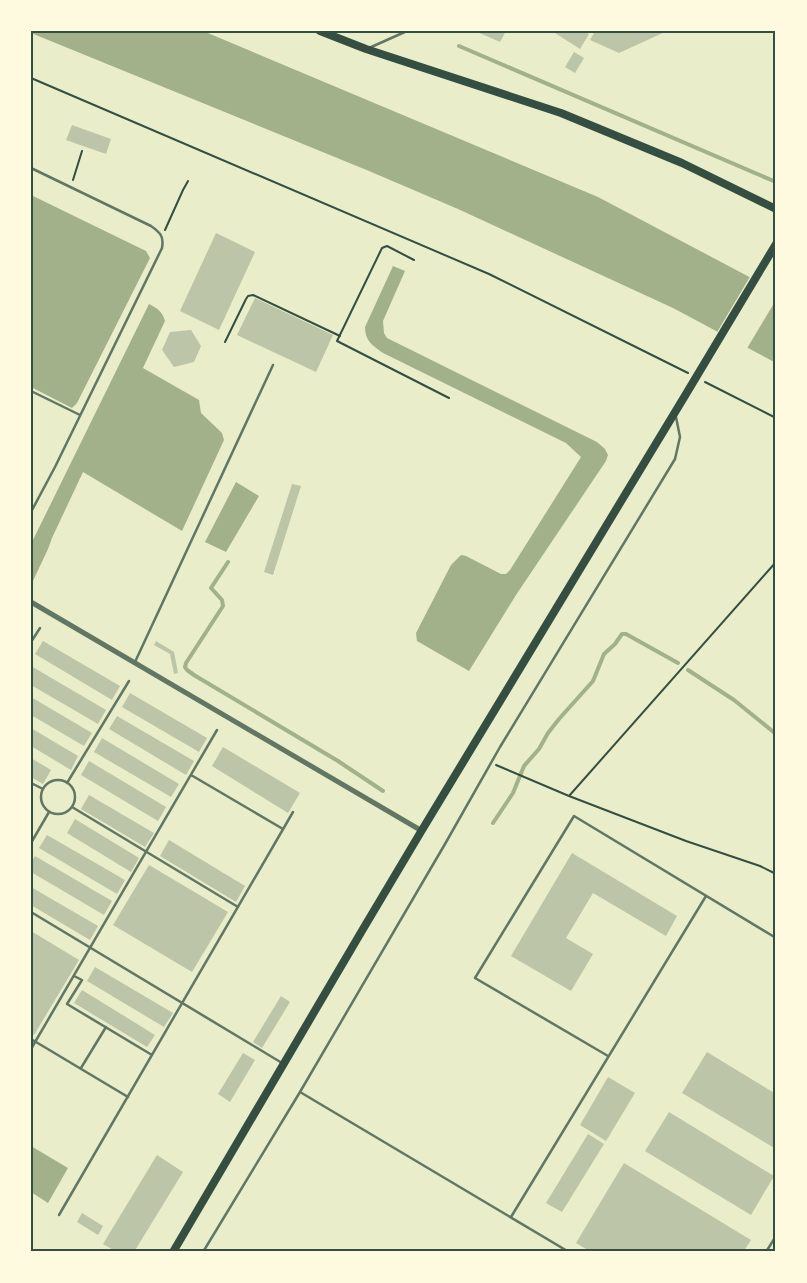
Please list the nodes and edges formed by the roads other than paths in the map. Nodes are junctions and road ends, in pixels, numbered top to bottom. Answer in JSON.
{"nodes":[{"id":1,"x":320,"y":31,"type":"edge"},
{"id":2,"x":407,"y":31,"type":"edge"},
{"id":3,"x":366,"y":49,"type":"junction"},
{"id":4,"x":31,"y":168,"type":"edge"},
{"id":5,"x":776,"y":209,"type":"edge"},
{"id":6,"x":776,"y":244,"type":"edge"},
{"id":7,"x":273,"y":365,"type":"dead end"},
{"id":8,"x":31,"y":391,"type":"edge"},
{"id":9,"x":675,"y":413,"type":"junction"},
{"id":10,"x":80,"y":415,"type":"junction"},
{"id":11,"x":31,"y":512,"type":"edge"},
{"id":12,"x":31,"y":602,"type":"edge"},
{"id":13,"x":40,"y":628,"type":"dead end"},
{"id":14,"x":31,"y":642,"type":"edge"},
{"id":15,"x":135,"y":664,"type":"junction"},
{"id":16,"x":128,"y":681,"type":"dead end"},
{"id":17,"x":217,"y":730,"type":"dead end"},
{"id":18,"x":191,"y":775,"type":"junction"},
{"id":19,"x":31,"y":782,"type":"edge"},
{"id":20,"x":67,"y":783,"type":"junction"},
{"id":21,"x":43,"y":789,"type":"junction"},
{"id":22,"x":72,"y":808,"type":"junction"},
{"id":23,"x":49,"y":812,"type":"junction"},
{"id":24,"x":293,"y":812,"type":"dead end"},
{"id":25,"x":283,"y":829,"type":"junction"},
{"id":26,"x":422,"y":831,"type":"junction"},
{"id":27,"x":31,"y":844,"type":"edge"},
{"id":28,"x":146,"y":852,"type":"junction"},
{"id":29,"x":706,"y":896,"type":"junction"},
{"id":30,"x":238,"y":907,"type":"junction"},
{"id":31,"x":31,"y":912,"type":"edge"},
{"id":32,"x":776,"y":938,"type":"edge"},
{"id":33,"x":91,"y":947,"type":"junction"},
{"id":34,"x":74,"y":976,"type":"junction"},
{"id":35,"x":183,"y":1002,"type":"junction"},
{"id":36,"x":106,"y":1027,"type":"junction"},
{"id":37,"x":31,"y":1040,"type":"edge"},
{"id":38,"x":36,"y":1042,"type":"junction"},
{"id":39,"x":31,"y":1049,"type":"edge"},
{"id":40,"x":152,"y":1055,"type":"junction"},
{"id":41,"x":608,"y":1056,"type":"junction"},
{"id":42,"x":283,"y":1064,"type":"junction"},
{"id":43,"x":80,"y":1069,"type":"junction"},
{"id":44,"x":300,"y":1092,"type":"junction"},
{"id":45,"x":128,"y":1097,"type":"junction"},
{"id":46,"x":59,"y":1215,"type":"dead end"},
{"id":47,"x":510,"y":1217,"type":"junction"},
{"id":48,"x":776,"y":1236,"type":"edge"},
{"id":49,"x":173,"y":1252,"type":"edge"},
{"id":50,"x":203,"y":1252,"type":"edge"},
{"id":51,"x":569,"y":1252,"type":"edge"},
{"id":52,"x":766,"y":1252,"type":"edge"}],
"edges":[{"from":1,"to":3,"type":"main road"},
{"from":2,"to":3,"type":"lane"},
{"from":3,"to":5,"type":"main road"},
{"from":4,"to":10,"type":"lane"},
{"from":6,"to":9,"type":"main road"},
{"from":7,"to":15,"type":"lane"},
{"from":8,"to":10,"type":"lane"},
{"from":9,"to":26,"type":"main road"},
{"from":9,"to":44,"type":"lane"},
{"from":10,"to":11,"type":"lane"},
{"from":12,"to":15,"type":"street"},
{"from":13,"to":14,"type":"lane"},
{"from":15,"to":26,"type":"street"},
{"from":16,"to":20,"type":"lane"},
{"from":17,"to":18,"type":"lane"},
{"from":18,"to":25,"type":"lane"},
{"from":18,"to":28,"type":"lane"},
{"from":19,"to":21,"type":"lane"},
{"from":20,"to":21,"type":"lane"},
{"from":20,"to":22,"type":"lane"},
{"from":21,"to":23,"type":"lane"},
{"from":22,"to":23,"type":"lane"},
{"from":22,"to":28,"type":"lane"},
{"from":23,"to":27,"type":"lane"},
{"from":24,"to":25,"type":"lane"},
{"from":25,"to":30,"type":"lane"},
{"from":26,"to":42,"type":"main road"},
{"from":28,"to":30,"type":"lane"},
{"from":28,"to":33,"type":"lane"},
{"from":29,"to":32,"type":"lane"},
{"from":29,"to":41,"type":"lane"},
{"from":29,"to":41,"type":"lane"},
{"from":30,"to":35,"type":"lane"},
{"from":31,"to":33,"type":"lane"},
{"from":33,"to":34,"type":"lane"},
{"from":33,"to":35,"type":"lane"},
{"from":34,"to":36,"type":"lane"},
{"from":34,"to":38,"type":"lane"},
{"from":35,"to":40,"type":"lane"},
{"from":35,"to":42,"type":"lane"},
{"from":36,"to":40,"type":"lane"},
{"from":36,"to":43,"type":"lane"},
{"from":37,"to":38,"type":"lane"},
{"from":38,"to":39,"type":"lane"},
{"from":38,"to":43,"type":"lane"},
{"from":40,"to":45,"type":"lane"},
{"from":41,"to":47,"type":"lane"},
{"from":42,"to":49,"type":"main road"},
{"from":43,"to":45,"type":"lane"},
{"from":44,"to":47,"type":"lane"},
{"from":44,"to":50,"type":"lane"},
{"from":45,"to":46,"type":"lane"},
{"from":47,"to":51,"type":"lane"},
{"from":48,"to":52,"type":"lane"}]}
